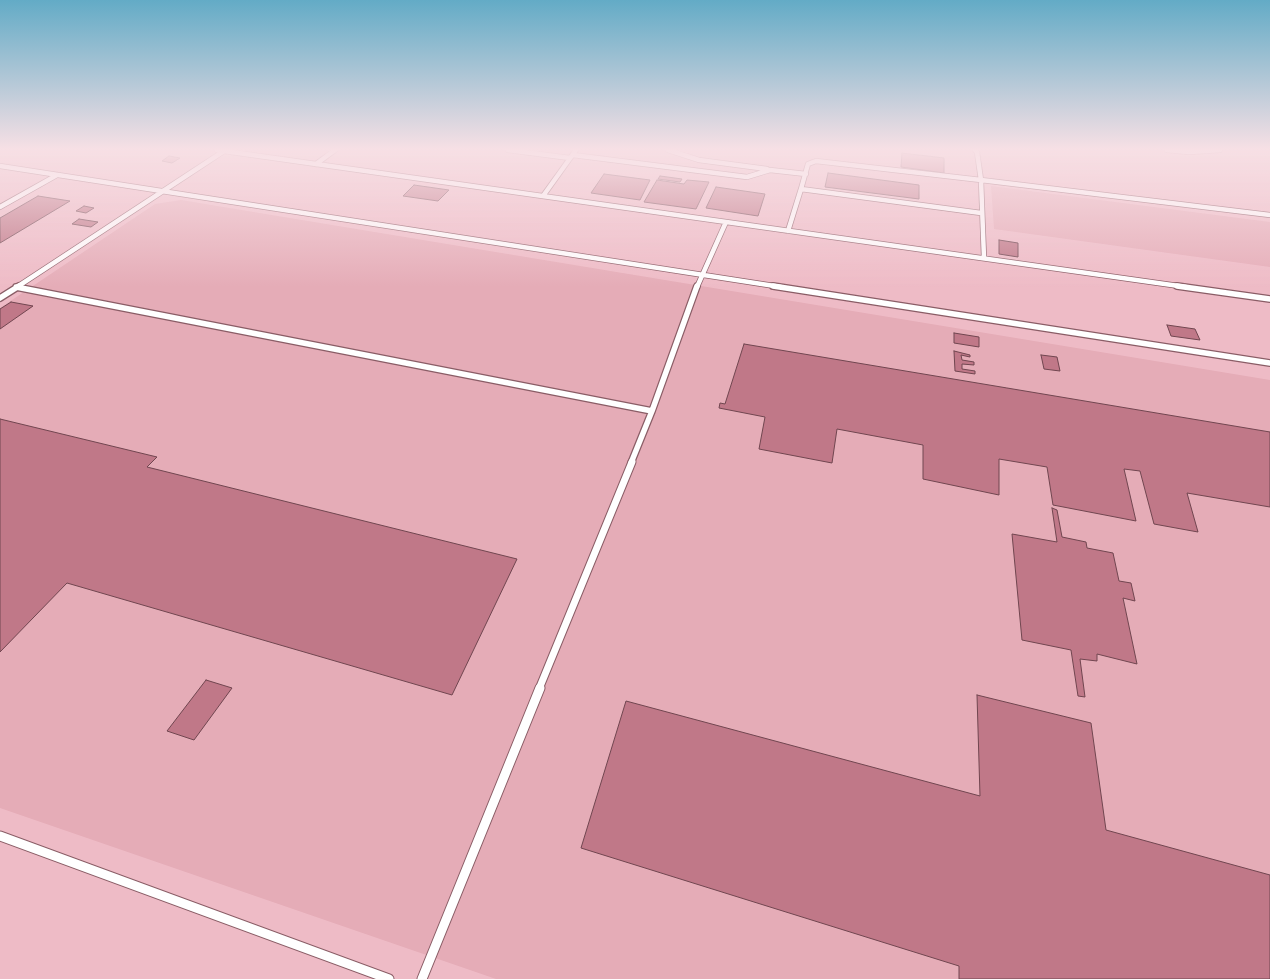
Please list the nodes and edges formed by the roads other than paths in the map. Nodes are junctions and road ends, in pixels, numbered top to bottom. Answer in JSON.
{"nodes":[{"id":1,"x":21,"y":196,"type":"edge"},
{"id":2,"x":155,"y":196,"type":"edge"},
{"id":3,"x":185,"y":196,"type":"edge"},
{"id":4,"x":543,"y":196,"type":"edge"},
{"id":5,"x":799,"y":196,"type":"edge"},
{"id":6,"x":851,"y":196,"type":"edge"},
{"id":7,"x":981,"y":196,"type":"edge"},
{"id":8,"x":1107,"y":196,"type":"edge"},
{"id":9,"x":0,"y":201,"type":"edge"},
{"id":10,"x":8,"y":203,"type":"junction"},
{"id":11,"x":0,"y":208,"type":"edge"},
{"id":12,"x":981,"y":213,"type":"junction"},
{"id":13,"x":1270,"y":216,"type":"edge"},
{"id":14,"x":726,"y":222,"type":"junction"},
{"id":15,"x":788,"y":230,"type":"junction"},
{"id":16,"x":984,"y":258,"type":"junction"},
{"id":17,"x":702,"y":275,"type":"junction"},
{"id":18,"x":16,"y":288,"type":"junction"},
{"id":19,"x":0,"y":298,"type":"edge"},
{"id":20,"x":1270,"y":299,"type":"edge"},
{"id":21,"x":1270,"y":363,"type":"edge"},
{"id":22,"x":652,"y":411,"type":"junction"},
{"id":23,"x":0,"y":836,"type":"edge"},
{"id":24,"x":389,"y":979,"type":"edge"},
{"id":25,"x":422,"y":979,"type":"edge"}],
"edges":[{"from":1,"to":10,"type":"lane"},
{"from":2,"to":18,"type":"lane"},
{"from":3,"to":17,"type":"lane"},
{"from":4,"to":14,"type":"lane"},
{"from":5,"to":15,"type":"lane"},
{"from":6,"to":12,"type":"lane"},
{"from":7,"to":12,"type":"lane"},
{"from":8,"to":13,"type":"lane"},
{"from":9,"to":10,"type":"lane"},
{"from":10,"to":11,"type":"lane"},
{"from":12,"to":16,"type":"lane"},
{"from":14,"to":15,"type":"lane"},
{"from":14,"to":17,"type":"lane"},
{"from":15,"to":16,"type":"lane"},
{"from":16,"to":20,"type":"lane"},
{"from":17,"to":21,"type":"lane"},
{"from":17,"to":22,"type":"lane"},
{"from":18,"to":19,"type":"lane"},
{"from":18,"to":22,"type":"lane"},
{"from":22,"to":25,"type":"lane"},
{"from":23,"to":24,"type":"lane"}]}
